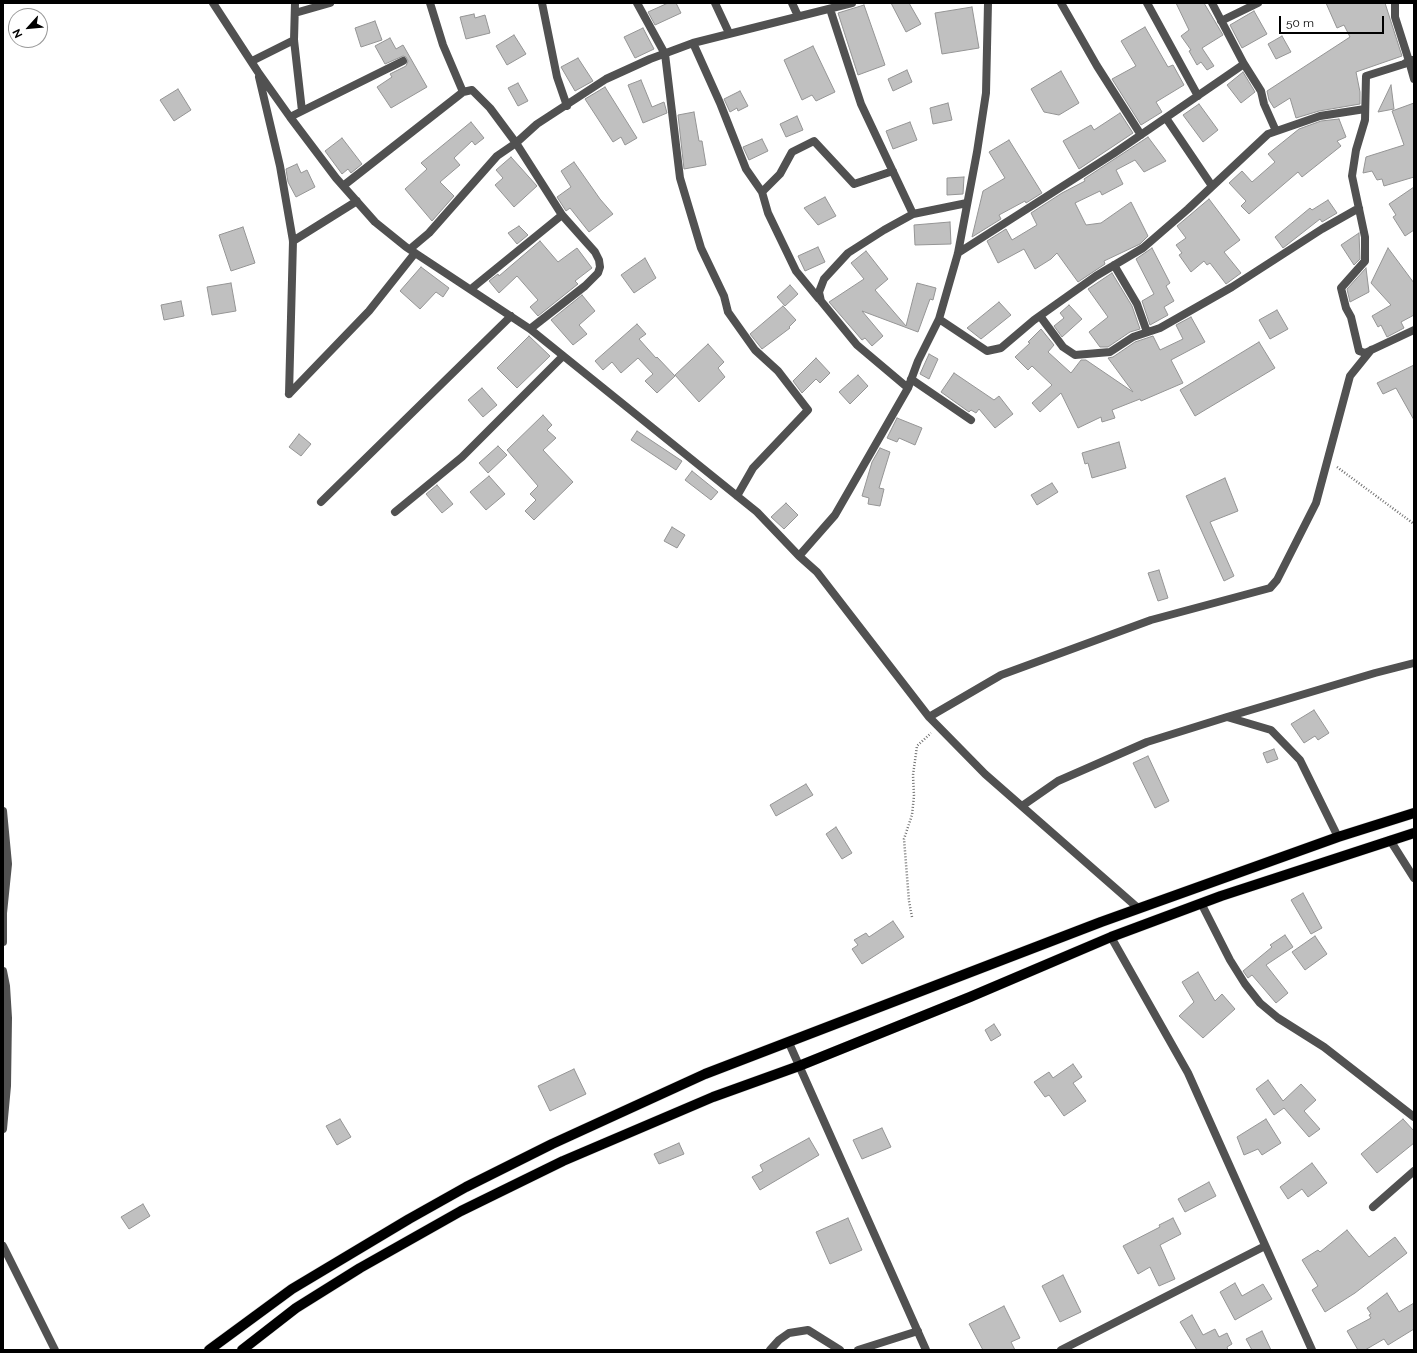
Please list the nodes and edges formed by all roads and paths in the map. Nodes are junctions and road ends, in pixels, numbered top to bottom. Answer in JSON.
{"nodes":[{"id":1,"x":213,"y":3,"type":"edge"},
{"id":2,"x":295,"y":3,"type":"edge"},
{"id":3,"x":330,"y":3,"type":"edge"},
{"id":4,"x":430,"y":3,"type":"edge"},
{"id":5,"x":542,"y":3,"type":"edge"},
{"id":6,"x":637,"y":3,"type":"edge"},
{"id":7,"x":715,"y":3,"type":"edge"},
{"id":8,"x":792,"y":3,"type":"edge"},
{"id":9,"x":852,"y":3,"type":"edge"},
{"id":10,"x":988,"y":3,"type":"edge"},
{"id":11,"x":1062,"y":3,"type":"edge"},
{"id":12,"x":1147,"y":3,"type":"edge"},
{"id":13,"x":1212,"y":3,"type":"edge"},
{"id":14,"x":1258,"y":3,"type":"edge"},
{"id":15,"x":1394,"y":3,"type":"edge"},
{"id":16,"x":830,"y":9,"type":"junction"},
{"id":17,"x":295,"y":13,"type":"junction"},
{"id":18,"x":798,"y":16,"type":"junction"},
{"id":19,"x":1221,"y":21,"type":"junction"},
{"id":20,"x":729,"y":33,"type":"junction"},
{"id":21,"x":294,"y":40,"type":"junction"},
{"id":22,"x":693,"y":43,"type":"junction"},
{"id":23,"x":665,"y":54,"type":"junction"},
{"id":24,"x":252,"y":60,"type":"junction"},
{"id":25,"x":1412,"y":60,"type":"edge"},
{"id":26,"x":403,"y":61,"type":"dead end"},
{"id":27,"x":1244,"y":64,"type":"junction"},
{"id":28,"x":258,"y":72,"type":"junction"},
{"id":29,"x":1414,"y":80,"type":"edge"},
{"id":30,"x":463,"y":92,"type":"junction"},
{"id":31,"x":1198,"y":96,"type":"junction"},
{"id":32,"x":567,"y":106,"type":"junction"},
{"id":33,"x":1365,"y":109,"type":"junction"},
{"id":34,"x":302,"y":111,"type":"junction"},
{"id":35,"x":290,"y":117,"type":"junction"},
{"id":36,"x":1166,"y":118,"type":"junction"},
{"id":37,"x":1276,"y":131,"type":"junction"},
{"id":38,"x":1141,"y":135,"type":"junction"},
{"id":39,"x":516,"y":143,"type":"junction"},
{"id":40,"x":893,"y":171,"type":"junction"},
{"id":41,"x":343,"y":186,"type":"junction"},
{"id":42,"x":1212,"y":186,"type":"junction"},
{"id":43,"x":762,"y":192,"type":"junction"},
{"id":44,"x":357,"y":202,"type":"junction"},
{"id":45,"x":968,"y":202,"type":"junction"},
{"id":46,"x":1359,"y":208,"type":"junction"},
{"id":47,"x":913,"y":214,"type":"junction"},
{"id":48,"x":562,"y":215,"type":"junction"},
{"id":49,"x":293,"y":241,"type":"junction"},
{"id":50,"x":412,"y":251,"type":"junction"},
{"id":51,"x":958,"y":253,"type":"junction"},
{"id":52,"x":1114,"y":265,"type":"junction"},
{"id":53,"x":471,"y":289,"type":"junction"},
{"id":54,"x":821,"y":301,"type":"junction"},
{"id":55,"x":511,"y":316,"type":"junction"},
{"id":56,"x":1040,"y":316,"type":"junction"},
{"id":57,"x":939,"y":319,"type":"junction"},
{"id":58,"x":530,"y":329,"type":"junction"},
{"id":59,"x":1147,"y":332,"type":"junction"},
{"id":60,"x":1413,"y":332,"type":"edge"},
{"id":61,"x":1371,"y":350,"type":"junction"},
{"id":62,"x":563,"y":356,"type":"junction"},
{"id":63,"x":911,"y":379,"type":"junction"},
{"id":64,"x":908,"y":388,"type":"junction"},
{"id":65,"x":971,"y":420,"type":"dead end"},
{"id":66,"x":1327,"y":461,"type":"junction"},
{"id":67,"x":737,"y":496,"type":"junction"},
{"id":68,"x":321,"y":502,"type":"dead end"},
{"id":69,"x":395,"y":512,"type":"dead end"},
{"id":70,"x":1414,"y":524,"type":"edge"},
{"id":71,"x":799,"y":556,"type":"junction"},
{"id":72,"x":1414,"y":664,"type":"edge"},
{"id":73,"x":930,"y":717,"type":"junction"},
{"id":74,"x":1227,"y":717,"type":"junction"},
{"id":75,"x":938,"y":726,"type":"junction"},
{"id":76,"x":1022,"y":806,"type":"junction"},
{"id":77,"x":3,"y":811,"type":"edge"},
{"id":78,"x":1414,"y":813,"type":"edge"},
{"id":79,"x":1414,"y":833,"type":"edge"},
{"id":80,"x":1338,"y":837,"type":"junction"},
{"id":81,"x":1390,"y":840,"type":"junction"},
{"id":82,"x":1414,"y":878,"type":"edge"},
{"id":83,"x":1202,"y":903,"type":"junction"},
{"id":84,"x":1138,"y":908,"type":"junction"},
{"id":85,"x":912,"y":917,"type":"dead end"},
{"id":86,"x":1111,"y":937,"type":"junction"},
{"id":87,"x":3,"y":942,"type":"edge"},
{"id":88,"x":3,"y":971,"type":"edge"},
{"id":89,"x":789,"y":1043,"type":"junction"},
{"id":90,"x":799,"y":1066,"type":"junction"},
{"id":91,"x":1414,"y":1117,"type":"edge"},
{"id":92,"x":3,"y":1129,"type":"edge"},
{"id":93,"x":1414,"y":1171,"type":"edge"},
{"id":94,"x":1373,"y":1207,"type":"dead end"},
{"id":95,"x":3,"y":1246,"type":"edge"},
{"id":96,"x":1265,"y":1246,"type":"junction"},
{"id":97,"x":918,"y":1331,"type":"junction"},
{"id":98,"x":55,"y":1350,"type":"edge"},
{"id":99,"x":209,"y":1350,"type":"edge"},
{"id":100,"x":242,"y":1350,"type":"edge"},
{"id":101,"x":770,"y":1350,"type":"edge"},
{"id":102,"x":840,"y":1350,"type":"edge"},
{"id":103,"x":858,"y":1350,"type":"edge"},
{"id":104,"x":926,"y":1350,"type":"edge"},
{"id":105,"x":1061,"y":1350,"type":"edge"},
{"id":106,"x":1312,"y":1350,"type":"edge"}],
"edges":[{"from":1,"to":24,"type":"street"},
{"from":2,"to":17,"type":"street"},
{"from":3,"to":17,"type":"street"},
{"from":4,"to":30,"type":"street"},
{"from":5,"to":32,"type":"street"},
{"from":6,"to":23,"type":"street"},
{"from":7,"to":20,"type":"street"},
{"from":8,"to":18,"type":"street"},
{"from":9,"to":16,"type":"street"},
{"from":10,"to":45,"type":"street"},
{"from":11,"to":38,"type":"street"},
{"from":12,"to":31,"type":"street"},
{"from":13,"to":19,"type":"street"},
{"from":14,"to":19,"type":"street"},
{"from":15,"to":25,"type":"street"},
{"from":16,"to":18,"type":"street"},
{"from":16,"to":40,"type":"street"},
{"from":17,"to":21,"type":"street"},
{"from":18,"to":20,"type":"street"},
{"from":19,"to":27,"type":"street"},
{"from":20,"to":22,"type":"street"},
{"from":21,"to":24,"type":"street"},
{"from":21,"to":34,"type":"street"},
{"from":22,"to":23,"type":"street"},
{"from":22,"to":43,"type":"street"},
{"from":23,"to":32,"type":"street"},
{"from":23,"to":67,"type":"street"},
{"from":24,"to":28,"type":"street"},
{"from":25,"to":29,"type":"street"},
{"from":25,"to":33,"type":"street"},
{"from":26,"to":34,"type":"street"},
{"from":27,"to":31,"type":"street"},
{"from":27,"to":37,"type":"street"},
{"from":28,"to":35,"type":"street"},
{"from":28,"to":49,"type":"street"},
{"from":30,"to":39,"type":"street"},
{"from":30,"to":41,"type":"street"},
{"from":31,"to":36,"type":"street"},
{"from":32,"to":39,"type":"street"},
{"from":33,"to":37,"type":"street"},
{"from":33,"to":46,"type":"street"},
{"from":34,"to":35,"type":"street"},
{"from":35,"to":41,"type":"street"},
{"from":36,"to":38,"type":"street"},
{"from":36,"to":42,"type":"street"},
{"from":37,"to":42,"type":"street"},
{"from":38,"to":51,"type":"street"},
{"from":39,"to":48,"type":"street"},
{"from":39,"to":50,"type":"street"},
{"from":40,"to":43,"type":"street"},
{"from":40,"to":47,"type":"street"},
{"from":41,"to":44,"type":"street"},
{"from":42,"to":52,"type":"street"},
{"from":43,"to":54,"type":"street"},
{"from":44,"to":49,"type":"street"},
{"from":44,"to":50,"type":"street"},
{"from":45,"to":47,"type":"street"},
{"from":45,"to":51,"type":"street"},
{"from":46,"to":59,"type":"street"},
{"from":46,"to":61,"type":"street"},
{"from":47,"to":54,"type":"street"},
{"from":48,"to":53,"type":"street"},
{"from":48,"to":58,"type":"street"},
{"from":49,"to":50,"type":"street"},
{"from":50,"to":53,"type":"street"},
{"from":51,"to":57,"type":"street"},
{"from":52,"to":56,"type":"street"},
{"from":52,"to":59,"type":"street"},
{"from":53,"to":55,"type":"street"},
{"from":54,"to":64,"type":"street"},
{"from":55,"to":58,"type":"street"},
{"from":55,"to":68,"type":"street"},
{"from":56,"to":57,"type":"street"},
{"from":56,"to":59,"type":"street"},
{"from":57,"to":63,"type":"street"},
{"from":58,"to":62,"type":"street"},
{"from":60,"to":61,"type":"street"},
{"from":61,"to":66,"type":"street"},
{"from":62,"to":67,"type":"street"},
{"from":62,"to":69,"type":"street"},
{"from":63,"to":64,"type":"street"},
{"from":63,"to":65,"type":"street"},
{"from":64,"to":71,"type":"street"},
{"from":66,"to":70,"type":"path"},
{"from":66,"to":73,"type":"street"},
{"from":67,"to":71,"type":"street"},
{"from":71,"to":73,"type":"street"},
{"from":72,"to":74,"type":"street"},
{"from":73,"to":75,"type":"street"},
{"from":74,"to":76,"type":"street"},
{"from":74,"to":80,"type":"street"},
{"from":75,"to":76,"type":"street"},
{"from":75,"to":85,"type":"path"},
{"from":76,"to":84,"type":"street"},
{"from":77,"to":87,"type":"street"},
{"from":78,"to":80,"type":"main road"},
{"from":79,"to":81,"type":"main road"},
{"from":80,"to":84,"type":"main road"},
{"from":81,"to":82,"type":"street"},
{"from":81,"to":83,"type":"main road"},
{"from":83,"to":86,"type":"main road"},
{"from":83,"to":91,"type":"street"},
{"from":84,"to":89,"type":"main road"},
{"from":86,"to":90,"type":"main road"},
{"from":86,"to":96,"type":"street"},
{"from":88,"to":92,"type":"street"},
{"from":89,"to":90,"type":"street"},
{"from":89,"to":99,"type":"main road"},
{"from":90,"to":97,"type":"street"},
{"from":90,"to":100,"type":"main road"},
{"from":93,"to":94,"type":"street"},
{"from":95,"to":98,"type":"street"},
{"from":96,"to":105,"type":"street"},
{"from":96,"to":106,"type":"street"},
{"from":97,"to":103,"type":"street"},
{"from":97,"to":104,"type":"street"},
{"from":101,"to":102,"type":"street"}]}
